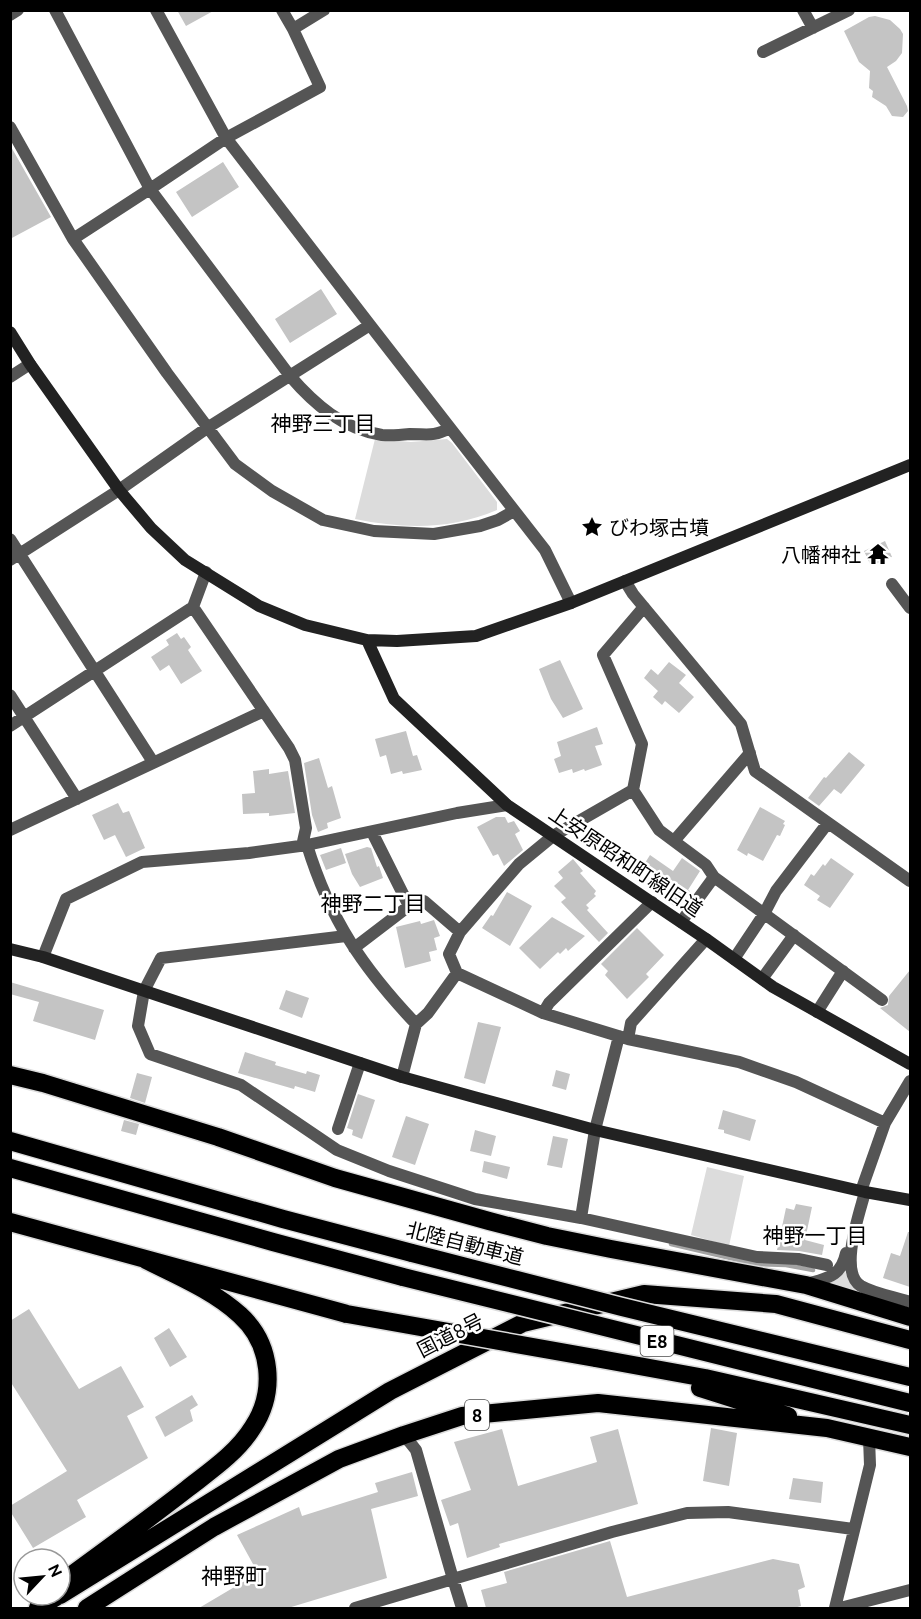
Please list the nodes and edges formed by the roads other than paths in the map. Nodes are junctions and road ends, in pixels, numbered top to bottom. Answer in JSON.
{"nodes":[{"id":1,"x":18,"y":10,"type":"edge"},
{"id":2,"x":55,"y":10,"type":"edge"},
{"id":3,"x":156,"y":10,"type":"edge"},
{"id":4,"x":282,"y":10,"type":"edge"},
{"id":5,"x":324,"y":10,"type":"edge"},
{"id":6,"x":803,"y":10,"type":"edge"},
{"id":7,"x":849,"y":10,"type":"edge"},
{"id":8,"x":10,"y":15,"type":"edge"},
{"id":9,"x":813,"y":28,"type":"junction"},
{"id":10,"x":292,"y":29,"type":"junction"},
{"id":11,"x":763,"y":52,"type":"dead end"},
{"id":12,"x":10,"y":127,"type":"edge"},
{"id":13,"x":226,"y":138,"type":"junction"},
{"id":14,"x":150,"y":189,"type":"junction"},
{"id":15,"x":73,"y":239,"type":"junction"},
{"id":16,"x":370,"y":325,"type":"junction"},
{"id":17,"x":10,"y":333,"type":"edge"},
{"id":18,"x":30,"y":364,"type":"junction"},
{"id":19,"x":290,"y":376,"type":"junction"},
{"id":20,"x":10,"y":377,"type":"edge"},
{"id":21,"x":207,"y":428,"type":"junction"},
{"id":22,"x":450,"y":428,"type":"junction"},
{"id":23,"x":910,"y":465,"type":"edge"},
{"id":24,"x":119,"y":490,"type":"junction"},
{"id":25,"x":514,"y":511,"type":"junction"},
{"id":26,"x":10,"y":539,"type":"edge"},
{"id":27,"x":15,"y":557,"type":"edge"},
{"id":28,"x":206,"y":572,"type":"junction"},
{"id":29,"x":625,"y":581,"type":"junction"},
{"id":30,"x":892,"y":584,"type":"dead end"},
{"id":31,"x":571,"y":603,"type":"junction"},
{"id":32,"x":193,"y":607,"type":"junction"},
{"id":33,"x":644,"y":607,"type":"junction"},
{"id":34,"x":910,"y":608,"type":"edge"},
{"id":35,"x":367,"y":640,"type":"junction"},
{"id":36,"x":96,"y":670,"type":"junction"},
{"id":37,"x":10,"y":695,"type":"edge"},
{"id":38,"x":264,"y":711,"type":"junction"},
{"id":39,"x":24,"y":717,"type":"junction"},
{"id":40,"x":10,"y":726,"type":"edge"},
{"id":41,"x":750,"y":753,"type":"junction"},
{"id":42,"x":153,"y":762,"type":"junction"},
{"id":43,"x":633,"y":790,"type":"junction"},
{"id":44,"x":77,"y":799,"type":"junction"},
{"id":45,"x":507,"y":805,"type":"junction"},
{"id":46,"x":827,"y":824,"type":"junction"},
{"id":47,"x":10,"y":830,"type":"edge"},
{"id":48,"x":372,"y":832,"type":"junction"},
{"id":49,"x":553,"y":836,"type":"junction"},
{"id":50,"x":674,"y":841,"type":"junction"},
{"id":51,"x":304,"y":845,"type":"junction"},
{"id":52,"x":714,"y":877,"type":"junction"},
{"id":53,"x":910,"y":881,"type":"edge"},
{"id":54,"x":652,"y":902,"type":"junction"},
{"id":55,"x":409,"y":906,"type":"junction"},
{"id":56,"x":764,"y":914,"type":"junction"},
{"id":57,"x":681,"y":922,"type":"junction"},
{"id":58,"x":460,"y":932,"type":"junction"},
{"id":59,"x":794,"y":935,"type":"junction"},
{"id":60,"x":346,"y":936,"type":"junction"},
{"id":61,"x":706,"y":939,"type":"junction"},
{"id":62,"x":10,"y":948,"type":"edge"},
{"id":63,"x":354,"y":948,"type":"junction"},
{"id":64,"x":43,"y":957,"type":"junction"},
{"id":65,"x":734,"y":959,"type":"junction"},
{"id":66,"x":843,"y":971,"type":"junction"},
{"id":67,"x":457,"y":973,"type":"junction"},
{"id":68,"x":762,"y":979,"type":"junction"},
{"id":69,"x":144,"y":991,"type":"junction"},
{"id":70,"x":882,"y":1000,"type":"dead end"},
{"id":71,"x":817,"y":1012,"type":"junction"},
{"id":72,"x":543,"y":1013,"type":"junction"},
{"id":73,"x":416,"y":1024,"type":"junction"},
{"id":74,"x":624,"y":1037,"type":"junction"},
{"id":75,"x":360,"y":1063,"type":"junction"},
{"id":76,"x":910,"y":1064,"type":"edge"},
{"id":77,"x":10,"y":1075,"type":"edge"},
{"id":78,"x":402,"y":1077,"type":"junction"},
{"id":79,"x":910,"y":1081,"type":"edge"},
{"id":80,"x":885,"y":1123,"type":"junction"},
{"id":81,"x":338,"y":1129,"type":"dead end"},
{"id":82,"x":595,"y":1130,"type":"junction"},
{"id":83,"x":10,"y":1142,"type":"edge"},
{"id":84,"x":10,"y":1168,"type":"edge"},
{"id":85,"x":861,"y":1191,"type":"junction"},
{"id":86,"x":910,"y":1200,"type":"edge"},
{"id":87,"x":581,"y":1218,"type":"junction"},
{"id":88,"x":10,"y":1222,"type":"edge"},
{"id":89,"x":146,"y":1260,"type":"junction"},
{"id":90,"x":827,"y":1265,"type":"dead end"},
{"id":91,"x":806,"y":1285,"type":"junction"},
{"id":92,"x":910,"y":1302,"type":"edge"},
{"id":93,"x":776,"y":1304,"type":"junction"},
{"id":94,"x":910,"y":1317,"type":"edge"},
{"id":95,"x":910,"y":1324,"type":"edge"},
{"id":96,"x":910,"y":1340,"type":"edge"},
{"id":97,"x":595,"y":1358,"type":"junction"},
{"id":98,"x":910,"y":1377,"type":"edge"},
{"id":99,"x":910,"y":1403,"type":"edge"},
{"id":100,"x":910,"y":1425,"type":"edge"},
{"id":101,"x":827,"y":1428,"type":"junction"},
{"id":102,"x":404,"y":1435,"type":"junction"},
{"id":103,"x":869,"y":1438,"type":"junction"},
{"id":104,"x":910,"y":1447,"type":"edge"},
{"id":105,"x":853,"y":1529,"type":"junction"},
{"id":106,"x":72,"y":1575,"type":"edge"},
{"id":107,"x":453,"y":1579,"type":"junction"},
{"id":108,"x":72,"y":1588,"type":"edge"},
{"id":109,"x":910,"y":1590,"type":"edge"},
{"id":110,"x":87,"y":1608,"type":"edge"},
{"id":111,"x":355,"y":1608,"type":"edge"},
{"id":112,"x":462,"y":1608,"type":"edge"},
{"id":113,"x":835,"y":1608,"type":"edge"},
{"id":114,"x":840,"y":1608,"type":"edge"}],
"edges":[{"from":1,"to":8,"type":"street"},
{"from":2,"to":14,"type":"street"},
{"from":3,"to":13,"type":"street"},
{"from":4,"to":10,"type":"street"},
{"from":5,"to":10,"type":"street"},
{"from":6,"to":9,"type":"street"},
{"from":7,"to":9,"type":"street"},
{"from":9,"to":11,"type":"street"},
{"from":10,"to":13,"type":"street"},
{"from":12,"to":15,"type":"street"},
{"from":13,"to":14,"type":"street"},
{"from":13,"to":16,"type":"street"},
{"from":14,"to":15,"type":"street"},
{"from":14,"to":19,"type":"street"},
{"from":15,"to":21,"type":"street"},
{"from":16,"to":19,"type":"street"},
{"from":16,"to":22,"type":"street"},
{"from":17,"to":18,"type":"street"},
{"from":18,"to":20,"type":"street"},
{"from":18,"to":24,"type":"street"},
{"from":19,"to":21,"type":"street"},
{"from":19,"to":22,"type":"street"},
{"from":21,"to":24,"type":"street"},
{"from":21,"to":25,"type":"street"},
{"from":22,"to":25,"type":"street"},
{"from":23,"to":29,"type":"street"},
{"from":24,"to":27,"type":"street"},
{"from":24,"to":28,"type":"street"},
{"from":25,"to":31,"type":"street"},
{"from":26,"to":27,"type":"street"},
{"from":27,"to":36,"type":"street"},
{"from":28,"to":32,"type":"street"},
{"from":28,"to":35,"type":"street"},
{"from":29,"to":31,"type":"street"},
{"from":29,"to":33,"type":"street"},
{"from":30,"to":34,"type":"street"},
{"from":31,"to":35,"type":"street"},
{"from":32,"to":36,"type":"street"},
{"from":32,"to":38,"type":"street"},
{"from":33,"to":41,"type":"street"},
{"from":33,"to":43,"type":"street"},
{"from":35,"to":45,"type":"street","name":"上安原昭和町線旧道"},
{"from":36,"to":39,"type":"street"},
{"from":36,"to":42,"type":"street"},
{"from":37,"to":39,"type":"street"},
{"from":38,"to":42,"type":"street"},
{"from":38,"to":51,"type":"street"},
{"from":39,"to":40,"type":"street"},
{"from":39,"to":44,"type":"street"},
{"from":41,"to":46,"type":"street"},
{"from":41,"to":50,"type":"street"},
{"from":42,"to":44,"type":"street"},
{"from":43,"to":49,"type":"street"},
{"from":43,"to":50,"type":"street"},
{"from":44,"to":47,"type":"street"},
{"from":45,"to":48,"type":"street"},
{"from":45,"to":49,"type":"street","name":"上安原昭和町線旧道"},
{"from":46,"to":53,"type":"street"},
{"from":46,"to":56,"type":"street"},
{"from":48,"to":51,"type":"street"},
{"from":48,"to":55,"type":"street"},
{"from":49,"to":54,"type":"street","name":"上安原昭和町線旧道"},
{"from":49,"to":58,"type":"street"},
{"from":50,"to":52,"type":"street"},
{"from":51,"to":60,"type":"street"},
{"from":51,"to":64,"type":"street"},
{"from":52,"to":56,"type":"street"},
{"from":52,"to":57,"type":"street"},
{"from":54,"to":57,"type":"street","name":"上安原昭和町線旧道"},
{"from":54,"to":72,"type":"street"},
{"from":55,"to":58,"type":"street"},
{"from":55,"to":63,"type":"street"},
{"from":56,"to":59,"type":"street"},
{"from":56,"to":65,"type":"street"},
{"from":57,"to":61,"type":"street","name":"上安原昭和町線旧道"},
{"from":58,"to":67,"type":"street"},
{"from":59,"to":66,"type":"street"},
{"from":59,"to":68,"type":"street"},
{"from":60,"to":63,"type":"street"},
{"from":60,"to":69,"type":"street"},
{"from":61,"to":65,"type":"street","name":"上安原昭和町線旧道"},
{"from":61,"to":74,"type":"street"},
{"from":62,"to":64,"type":"street"},
{"from":63,"to":73,"type":"street"},
{"from":64,"to":69,"type":"street"},
{"from":65,"to":68,"type":"street","name":"上安原昭和町線旧道"},
{"from":66,"to":70,"type":"street"},
{"from":66,"to":71,"type":"street"},
{"from":67,"to":72,"type":"street"},
{"from":67,"to":73,"type":"street"},
{"from":68,"to":71,"type":"street","name":"上安原昭和町線旧道"},
{"from":69,"to":75,"type":"street"},
{"from":69,"to":87,"type":"street"},
{"from":71,"to":76,"type":"street","name":"上安原昭和町線旧道"},
{"from":72,"to":74,"type":"street"},
{"from":73,"to":78,"type":"street"},
{"from":74,"to":80,"type":"street"},
{"from":74,"to":82,"type":"street"},
{"from":75,"to":78,"type":"street"},
{"from":75,"to":81,"type":"street"},
{"from":77,"to":91,"type":"highway"},
{"from":78,"to":82,"type":"street"},
{"from":79,"to":80,"type":"street"},
{"from":80,"to":85,"type":"street"},
{"from":82,"to":85,"type":"street"},
{"from":82,"to":87,"type":"street"},
{"from":83,"to":98,"type":"highway","name":"北陸自動車道","number":"E8","bridge":true},
{"from":84,"to":99,"type":"highway","number":"E8","bridge":true},
{"from":85,"to":86,"type":"street"},
{"from":85,"to":91,"type":"street"},
{"from":85,"to":92,"type":"street"},
{"from":87,"to":90,"type":"street"},
{"from":88,"to":89,"type":"highway"},
{"from":89,"to":97,"type":"highway","bridge":true},
{"from":89,"to":106,"type":"highway"},
{"from":91,"to":94,"type":"highway"},
{"from":93,"to":95,"type":"highway"},
{"from":93,"to":96,"type":"highway","name":"国道8号"},
{"from":93,"to":108,"type":"highway","name":"国道8号"},
{"from":97,"to":100,"type":"highway"},
{"from":97,"to":101,"type":"highway"},
{"from":101,"to":102,"type":"highway","number":"8"},
{"from":101,"to":103,"type":"highway","number":"8"},
{"from":102,"to":107,"type":"street"},
{"from":102,"to":110,"type":"highway","number":"8"},
{"from":103,"to":104,"type":"highway","number":"8"},
{"from":103,"to":105,"type":"street"},
{"from":105,"to":107,"type":"street"},
{"from":105,"to":113,"type":"street"},
{"from":107,"to":111,"type":"street"},
{"from":107,"to":112,"type":"street"},
{"from":109,"to":114,"type":"street"}]}
